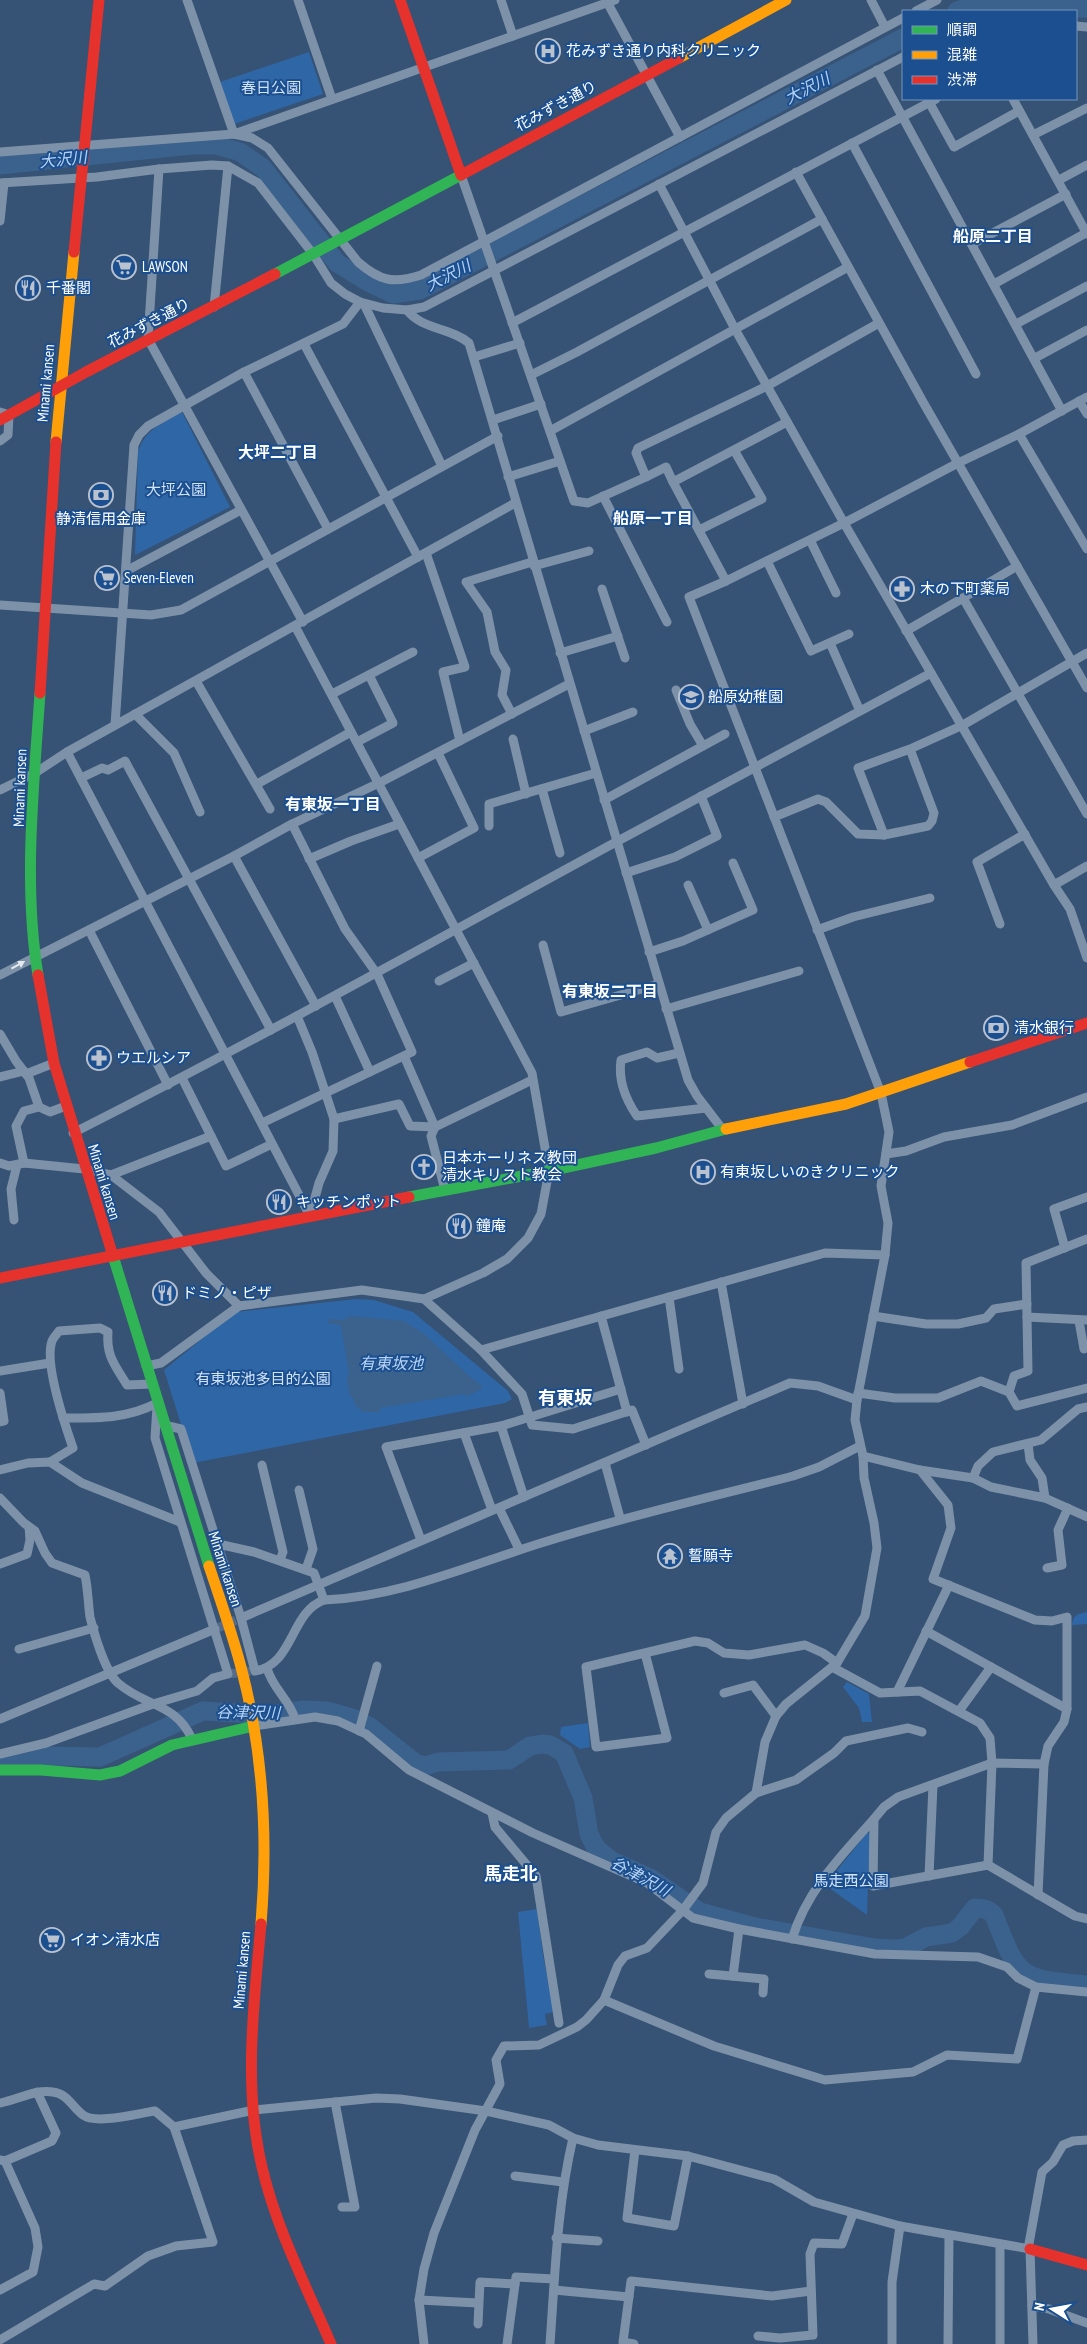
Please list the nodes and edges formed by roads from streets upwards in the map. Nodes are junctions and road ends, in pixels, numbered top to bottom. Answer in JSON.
{"nodes":[{"id":1,"x":99,"y":0,"type":"edge"},
{"id":2,"x":187,"y":0,"type":"edge"},
{"id":3,"x":298,"y":0,"type":"edge"},
{"id":4,"x":400,"y":0,"type":"edge"},
{"id":5,"x":501,"y":0,"type":"edge"},
{"id":6,"x":786,"y":0,"type":"edge"},
{"id":7,"x":871,"y":0,"type":"edge"},
{"id":8,"x":937,"y":0,"type":"edge"},
{"id":9,"x":609,"y":2,"type":"edge"},
{"id":10,"x":918,"y":10,"type":"edge"},
{"id":11,"x":902,"y":18,"type":"edge"},
{"id":12,"x":885,"y":27,"type":"junction"},
{"id":13,"x":513,"y":36,"type":"junction"},
{"id":14,"x":902,"y":58,"type":"edge"},
{"id":15,"x":423,"y":66,"type":"junction"},
{"id":16,"x":877,"y":70,"type":"junction"},
{"id":17,"x":646,"y":75,"type":"junction"},
{"id":18,"x":332,"y":99,"type":"junction"},
{"id":19,"x":932,"y":100,"type":"edge"},
{"id":20,"x":1014,"y":100,"type":"edge"},
{"id":21,"x":1087,"y":108,"type":"edge"},
{"id":22,"x":1019,"y":111,"type":"junction"},
{"id":23,"x":902,"y":116,"type":"junction"},
{"id":24,"x":234,"y":134,"type":"junction"},
{"id":25,"x":1033,"y":135,"type":"junction"},
{"id":26,"x":680,"y":137,"type":"junction"},
{"id":27,"x":852,"y":143,"type":"junction"},
{"id":28,"x":84,"y":148,"type":"junction"},
{"id":29,"x":0,"y":152,"type":"edge"},
{"id":30,"x":1087,"y":165,"type":"edge"},
{"id":31,"x":228,"y":166,"type":"junction"},
{"id":32,"x":159,"y":169,"type":"junction"},
{"id":33,"x":796,"y":172,"type":"junction"},
{"id":34,"x":81,"y":175,"type":"junction"},
{"id":35,"x":461,"y":175,"type":"junction"},
{"id":36,"x":1058,"y":180,"type":"junction"},
{"id":37,"x":2,"y":183,"type":"edge"},
{"id":38,"x":659,"y":184,"type":"junction"},
{"id":39,"x":1066,"y":194,"type":"junction"},
{"id":40,"x":822,"y":219,"type":"junction"},
{"id":41,"x":0,"y":221,"type":"edge"},
{"id":42,"x":684,"y":232,"type":"junction"},
{"id":43,"x":1086,"y":234,"type":"edge"},
{"id":44,"x":341,"y":239,"type":"junction"},
{"id":45,"x":482,"y":241,"type":"junction"},
{"id":46,"x":972,"y":244,"type":"junction"},
{"id":47,"x":312,"y":254,"type":"junction"},
{"id":48,"x":848,"y":267,"type":"junction"},
{"id":49,"x":494,"y":269,"type":"junction"},
{"id":50,"x":710,"y":281,"type":"junction"},
{"id":51,"x":994,"y":284,"type":"junction"},
{"id":52,"x":1087,"y":286,"type":"edge"},
{"id":53,"x":362,"y":303,"type":"junction"},
{"id":54,"x":214,"y":307,"type":"junction"},
{"id":55,"x":407,"y":310,"type":"junction"},
{"id":56,"x":512,"y":323,"type":"junction"},
{"id":57,"x":879,"y":323,"type":"junction"},
{"id":58,"x":1016,"y":324,"type":"junction"},
{"id":59,"x":735,"y":329,"type":"junction"},
{"id":60,"x":1087,"y":330,"type":"edge"},
{"id":61,"x":148,"y":339,"type":"junction"},
{"id":62,"x":520,"y":343,"type":"junction"},
{"id":63,"x":304,"y":344,"type":"junction"},
{"id":64,"x":474,"y":357,"type":"junction"},
{"id":65,"x":1035,"y":358,"type":"junction"},
{"id":66,"x":244,"y":372,"type":"junction"},
{"id":67,"x":531,"y":374,"type":"junction"},
{"id":68,"x":976,"y":374,"type":"dead end"},
{"id":69,"x":767,"y":386,"type":"junction"},
{"id":70,"x":60,"y":388,"type":"junction"},
{"id":71,"x":1083,"y":399,"type":"edge"},
{"id":72,"x":541,"y":404,"type":"junction"},
{"id":73,"x":186,"y":405,"type":"junction"},
{"id":74,"x":1062,"y":411,"type":"junction"},
{"id":75,"x":1087,"y":414,"type":"edge"},
{"id":76,"x":3,"y":416,"type":"edge"},
{"id":77,"x":493,"y":420,"type":"junction"},
{"id":78,"x":787,"y":422,"type":"junction"},
{"id":79,"x":550,"y":431,"type":"junction"},
{"id":80,"x":1019,"y":434,"type":"junction"},
{"id":81,"x":498,"y":436,"type":"junction"},
{"id":82,"x":0,"y":441,"type":"edge"},
{"id":83,"x":734,"y":450,"type":"junction"},
{"id":84,"x":560,"y":460,"type":"junction"},
{"id":85,"x":958,"y":463,"type":"junction"},
{"id":86,"x":442,"y":466,"type":"junction"},
{"id":87,"x":508,"y":477,"type":"junction"},
{"id":88,"x":646,"y":477,"type":"junction"},
{"id":89,"x":673,"y":482,"type":"junction"},
{"id":90,"x":603,"y":496,"type":"junction"},
{"id":91,"x":386,"y":497,"type":"junction"},
{"id":92,"x":515,"y":503,"type":"junction"},
{"id":93,"x":241,"y":510,"type":"junction"},
{"id":94,"x":844,"y":523,"type":"junction"},
{"id":95,"x":328,"y":529,"type":"junction"},
{"id":96,"x":699,"y":530,"type":"junction"},
{"id":97,"x":810,"y":540,"type":"junction"},
{"id":98,"x":1087,"y":550,"type":"edge"},
{"id":99,"x":589,"y":551,"type":"dead end"},
{"id":100,"x":422,"y":555,"type":"junction"},
{"id":101,"x":768,"y":561,"type":"junction"},
{"id":102,"x":269,"y":562,"type":"junction"},
{"id":103,"x":533,"y":564,"type":"junction"},
{"id":104,"x":1017,"y":566,"type":"junction"},
{"id":105,"x":126,"y":571,"type":"junction"},
{"id":106,"x":726,"y":582,"type":"junction"},
{"id":107,"x":602,"y":589,"type":"dead end"},
{"id":108,"x":836,"y":593,"type":"dead end"},
{"id":109,"x":963,"y":598,"type":"junction"},
{"id":110,"x":0,"y":605,"type":"edge"},
{"id":111,"x":46,"y":608,"type":"junction"},
{"id":112,"x":124,"y":614,"type":"junction"},
{"id":113,"x":667,"y":622,"type":"dead end"},
{"id":114,"x":299,"y":624,"type":"junction"},
{"id":115,"x":906,"y":631,"type":"junction"},
{"id":116,"x":849,"y":634,"type":"dead end"},
{"id":117,"x":618,"y":636,"type":"junction"},
{"id":118,"x":830,"y":643,"type":"junction"},
{"id":119,"x":413,"y":652,"type":"dead end"},
{"id":120,"x":560,"y":653,"type":"junction"},
{"id":121,"x":1087,"y":653,"type":"edge"},
{"id":122,"x":625,"y":658,"type":"dead end"},
{"id":123,"x":1071,"y":661,"type":"junction"},
{"id":124,"x":931,"y":673,"type":"junction"},
{"id":125,"x":369,"y":675,"type":"junction"},
{"id":126,"x":196,"y":681,"type":"junction"},
{"id":127,"x":569,"y":684,"type":"junction"},
{"id":128,"x":1087,"y":688,"type":"edge"},
{"id":129,"x":676,"y":690,"type":"dead end"},
{"id":130,"x":1018,"y":693,"type":"junction"},
{"id":131,"x":332,"y":694,"type":"junction"},
{"id":132,"x":860,"y":711,"type":"junction"},
{"id":133,"x":633,"y":712,"type":"dead end"},
{"id":134,"x":135,"y":714,"type":"junction"},
{"id":135,"x":512,"y":714,"type":"junction"},
{"id":136,"x":115,"y":725,"type":"junction"},
{"id":137,"x":963,"y":725,"type":"junction"},
{"id":138,"x":584,"y":731,"type":"junction"},
{"id":139,"x":351,"y":732,"type":"junction"},
{"id":140,"x":726,"y":734,"type":"dead end"},
{"id":141,"x":513,"y":739,"type":"dead end"},
{"id":142,"x":460,"y":741,"type":"junction"},
{"id":143,"x":357,"y":742,"type":"junction"},
{"id":144,"x":703,"y":746,"type":"junction"},
{"id":145,"x":910,"y":748,"type":"junction"},
{"id":146,"x":67,"y":752,"type":"junction"},
{"id":147,"x":438,"y":753,"type":"junction"},
{"id":148,"x":755,"y":767,"type":"junction"},
{"id":149,"x":35,"y":773,"type":"junction"},
{"id":150,"x":596,"y":773,"type":"junction"},
{"id":151,"x":81,"y":778,"type":"junction"},
{"id":152,"x":379,"y":783,"type":"junction"},
{"id":153,"x":256,"y":784,"type":"junction"},
{"id":154,"x":542,"y":789,"type":"junction"},
{"id":155,"x":0,"y":790,"type":"edge"},
{"id":156,"x":526,"y":794,"type":"junction"},
{"id":157,"x":701,"y":796,"type":"junction"},
{"id":158,"x":604,"y":800,"type":"junction"},
{"id":159,"x":270,"y":809,"type":"dead end"},
{"id":160,"x":200,"y":812,"type":"dead end"},
{"id":161,"x":1087,"y":814,"type":"edge"},
{"id":162,"x":774,"y":817,"type":"junction"},
{"id":163,"x":292,"y":824,"type":"junction"},
{"id":164,"x":399,"y":824,"type":"junction"},
{"id":165,"x":489,"y":826,"type":"dead end"},
{"id":166,"x":1024,"y":834,"type":"junction"},
{"id":167,"x":884,"y":835,"type":"junction"},
{"id":168,"x":617,"y":842,"type":"junction"},
{"id":169,"x":560,"y":853,"type":"dead end"},
{"id":170,"x":234,"y":856,"type":"junction"},
{"id":171,"x":418,"y":858,"type":"junction"},
{"id":172,"x":309,"y":859,"type":"junction"},
{"id":173,"x":733,"y":863,"type":"dead end"},
{"id":174,"x":1087,"y":866,"type":"edge"},
{"id":175,"x":626,"y":873,"type":"junction"},
{"id":176,"x":188,"y":879,"type":"junction"},
{"id":177,"x":688,"y":884,"type":"dead end"},
{"id":178,"x":1054,"y":885,"type":"junction"},
{"id":179,"x":930,"y":898,"type":"dead end"},
{"id":180,"x":144,"y":901,"type":"junction"},
{"id":181,"x":1000,"y":924,"type":"dead end"},
{"id":182,"x":89,"y":930,"type":"junction"},
{"id":183,"x":458,"y":930,"type":"junction"},
{"id":184,"x":708,"y":930,"type":"junction"},
{"id":185,"x":817,"y":930,"type":"junction"},
{"id":186,"x":543,"y":945,"type":"dead end"},
{"id":187,"x":649,"y":952,"type":"junction"},
{"id":188,"x":36,"y":955,"type":"junction"},
{"id":189,"x":1087,"y":958,"type":"edge"},
{"id":190,"x":474,"y":964,"type":"junction"},
{"id":191,"x":799,"y":972,"type":"dead end"},
{"id":192,"x":377,"y":974,"type":"junction"},
{"id":193,"x":0,"y":975,"type":"edge"},
{"id":194,"x":439,"y":981,"type":"dead end"},
{"id":195,"x":659,"y":984,"type":"junction"},
{"id":196,"x":335,"y":996,"type":"junction"},
{"id":197,"x":316,"y":1006,"type":"junction"},
{"id":198,"x":666,"y":1009,"type":"junction"},
{"id":199,"x":297,"y":1016,"type":"junction"},
{"id":200,"x":1087,"y":1023,"type":"edge"},
{"id":201,"x":271,"y":1030,"type":"junction"},
{"id":202,"x":0,"y":1034,"type":"edge"},
{"id":203,"x":680,"y":1053,"type":"junction"},
{"id":204,"x":225,"y":1055,"type":"junction"},
{"id":205,"x":404,"y":1056,"type":"junction"},
{"id":206,"x":54,"y":1063,"type":"junction"},
{"id":207,"x":25,"y":1072,"type":"junction"},
{"id":208,"x":370,"y":1072,"type":"junction"},
{"id":209,"x":0,"y":1077,"type":"edge"},
{"id":210,"x":182,"y":1078,"type":"junction"},
{"id":211,"x":532,"y":1080,"type":"junction"},
{"id":212,"x":168,"y":1085,"type":"junction"},
{"id":213,"x":325,"y":1093,"type":"junction"},
{"id":214,"x":881,"y":1093,"type":"junction"},
{"id":215,"x":1087,"y":1097,"type":"edge"},
{"id":216,"x":66,"y":1106,"type":"junction"},
{"id":217,"x":39,"y":1107,"type":"junction"},
{"id":218,"x":706,"y":1108,"type":"junction"},
{"id":219,"x":334,"y":1119,"type":"junction"},
{"id":220,"x":262,"y":1123,"type":"junction"},
{"id":221,"x":435,"y":1127,"type":"junction"},
{"id":222,"x":723,"y":1130,"type":"junction"},
{"id":223,"x":74,"y":1133,"type":"junction"},
{"id":224,"x":210,"y":1136,"type":"junction"},
{"id":225,"x":272,"y":1144,"type":"junction"},
{"id":226,"x":886,"y":1154,"type":"junction"},
{"id":227,"x":0,"y":1164,"type":"edge"},
{"id":228,"x":21,"y":1164,"type":"junction"},
{"id":229,"x":84,"y":1169,"type":"junction"},
{"id":230,"x":549,"y":1171,"type":"junction"},
{"id":231,"x":111,"y":1175,"type":"junction"},
{"id":232,"x":445,"y":1190,"type":"junction"},
{"id":233,"x":1087,"y":1198,"type":"edge"},
{"id":234,"x":310,"y":1216,"type":"junction"},
{"id":235,"x":14,"y":1220,"type":"dead end"},
{"id":236,"x":1087,"y":1239,"type":"edge"},
{"id":237,"x":180,"y":1241,"type":"junction"},
{"id":238,"x":1065,"y":1248,"type":"junction"},
{"id":239,"x":885,"y":1255,"type":"junction"},
{"id":240,"x":112,"y":1256,"type":"junction"},
{"id":241,"x":0,"y":1278,"type":"edge"},
{"id":242,"x":721,"y":1282,"type":"junction"},
{"id":243,"x":669,"y":1297,"type":"junction"},
{"id":244,"x":424,"y":1298,"type":"junction"},
{"id":245,"x":1027,"y":1304,"type":"junction"},
{"id":246,"x":239,"y":1306,"type":"junction"},
{"id":247,"x":601,"y":1316,"type":"junction"},
{"id":248,"x":873,"y":1316,"type":"junction"},
{"id":249,"x":1027,"y":1317,"type":"junction"},
{"id":250,"x":1083,"y":1320,"type":"edge"},
{"id":251,"x":1084,"y":1349,"type":"dead end"},
{"id":252,"x":481,"y":1350,"type":"junction"},
{"id":253,"x":50,"y":1363,"type":"junction"},
{"id":254,"x":146,"y":1366,"type":"junction"},
{"id":255,"x":679,"y":1369,"type":"dead end"},
{"id":256,"x":0,"y":1371,"type":"edge"},
{"id":257,"x":151,"y":1384,"type":"junction"},
{"id":258,"x":1087,"y":1388,"type":"edge"},
{"id":259,"x":621,"y":1389,"type":"junction"},
{"id":260,"x":1009,"y":1392,"type":"junction"},
{"id":261,"x":0,"y":1393,"type":"edge"},
{"id":262,"x":857,"y":1397,"type":"junction"},
{"id":263,"x":157,"y":1403,"type":"junction"},
{"id":264,"x":743,"y":1404,"type":"junction"},
{"id":265,"x":1087,"y":1406,"type":"edge"},
{"id":266,"x":627,"y":1412,"type":"junction"},
{"id":267,"x":528,"y":1417,"type":"junction"},
{"id":268,"x":63,"y":1418,"type":"junction"},
{"id":269,"x":0,"y":1422,"type":"edge"},
{"id":270,"x":164,"y":1426,"type":"junction"},
{"id":271,"x":501,"y":1426,"type":"junction"},
{"id":272,"x":464,"y":1433,"type":"junction"},
{"id":273,"x":1028,"y":1444,"type":"junction"},
{"id":274,"x":646,"y":1445,"type":"junction"},
{"id":275,"x":860,"y":1446,"type":"junction"},
{"id":276,"x":863,"y":1456,"type":"junction"},
{"id":277,"x":50,"y":1462,"type":"junction"},
{"id":278,"x":605,"y":1463,"type":"junction"},
{"id":279,"x":262,"y":1465,"type":"dead end"},
{"id":280,"x":0,"y":1470,"type":"edge"},
{"id":281,"x":920,"y":1470,"type":"junction"},
{"id":282,"x":973,"y":1478,"type":"junction"},
{"id":283,"x":299,"y":1490,"type":"dead end"},
{"id":284,"x":524,"y":1497,"type":"junction"},
{"id":285,"x":0,"y":1498,"type":"edge"},
{"id":286,"x":1045,"y":1498,"type":"junction"},
{"id":287,"x":1068,"y":1508,"type":"junction"},
{"id":288,"x":495,"y":1509,"type":"junction"},
{"id":289,"x":1087,"y":1517,"type":"edge"},
{"id":290,"x":620,"y":1518,"type":"junction"},
{"id":291,"x":180,"y":1522,"type":"junction"},
{"id":292,"x":29,"y":1527,"type":"junction"},
{"id":293,"x":421,"y":1540,"type":"junction"},
{"id":294,"x":218,"y":1544,"type":"junction"},
{"id":295,"x":520,"y":1549,"type":"junction"},
{"id":296,"x":280,"y":1560,"type":"junction"},
{"id":297,"x":0,"y":1564,"type":"edge"},
{"id":298,"x":1047,"y":1568,"type":"dead end"},
{"id":299,"x":306,"y":1569,"type":"junction"},
{"id":300,"x":319,"y":1585,"type":"junction"},
{"id":301,"x":949,"y":1586,"type":"junction"},
{"id":302,"x":324,"y":1600,"type":"junction"},
{"id":303,"x":241,"y":1618,"type":"junction"},
{"id":304,"x":94,"y":1628,"type":"junction"},
{"id":305,"x":215,"y":1629,"type":"junction"},
{"id":306,"x":926,"y":1631,"type":"junction"},
{"id":307,"x":19,"y":1649,"type":"dead end"},
{"id":308,"x":645,"y":1653,"type":"junction"},
{"id":309,"x":834,"y":1665,"type":"junction"},
{"id":310,"x":377,"y":1666,"type":"dead end"},
{"id":311,"x":991,"y":1667,"type":"junction"},
{"id":312,"x":267,"y":1668,"type":"junction"},
{"id":313,"x":110,"y":1674,"type":"junction"},
{"id":314,"x":897,"y":1692,"type":"junction"},
{"id":315,"x":724,"y":1693,"type":"dead end"},
{"id":316,"x":153,"y":1704,"type":"junction"},
{"id":317,"x":1066,"y":1709,"type":"junction"},
{"id":318,"x":959,"y":1711,"type":"junction"},
{"id":319,"x":776,"y":1716,"type":"junction"},
{"id":320,"x":0,"y":1718,"type":"edge"},
{"id":321,"x":295,"y":1719,"type":"junction"},
{"id":322,"x":254,"y":1726,"type":"junction"},
{"id":323,"x":359,"y":1731,"type":"junction"},
{"id":324,"x":922,"y":1732,"type":"dead end"},
{"id":325,"x":192,"y":1739,"type":"junction"},
{"id":326,"x":0,"y":1754,"type":"edge"},
{"id":327,"x":992,"y":1763,"type":"junction"},
{"id":328,"x":1044,"y":1764,"type":"junction"},
{"id":329,"x":0,"y":1770,"type":"edge"},
{"id":330,"x":933,"y":1785,"type":"junction"},
{"id":331,"x":756,"y":1793,"type":"junction"},
{"id":332,"x":492,"y":1813,"type":"junction"},
{"id":333,"x":874,"y":1819,"type":"junction"},
{"id":334,"x":988,"y":1865,"type":"junction"},
{"id":335,"x":929,"y":1876,"type":"junction"},
{"id":336,"x":1038,"y":1895,"type":"junction"},
{"id":337,"x":683,"y":1910,"type":"junction"},
{"id":338,"x":1087,"y":1920,"type":"edge"},
{"id":339,"x":740,"y":1929,"type":"junction"},
{"id":340,"x":792,"y":1939,"type":"junction"},
{"id":341,"x":709,"y":1974,"type":"dead end"},
{"id":342,"x":733,"y":1976,"type":"junction"},
{"id":343,"x":1036,"y":1987,"type":"junction"},
{"id":344,"x":1087,"y":1992,"type":"edge"},
{"id":345,"x":763,"y":1993,"type":"dead end"},
{"id":346,"x":604,"y":2000,"type":"junction"},
{"id":347,"x":559,"y":2023,"type":"dead end"},
{"id":348,"x":37,"y":2092,"type":"junction"},
{"id":349,"x":335,"y":2102,"type":"junction"},
{"id":350,"x":0,"y":2103,"type":"edge"},
{"id":351,"x":254,"y":2110,"type":"junction"},
{"id":352,"x":486,"y":2111,"type":"junction"},
{"id":353,"x":174,"y":2127,"type":"junction"},
{"id":354,"x":573,"y":2138,"type":"junction"},
{"id":355,"x":1087,"y":2140,"type":"edge"},
{"id":356,"x":635,"y":2150,"type":"junction"},
{"id":357,"x":688,"y":2156,"type":"junction"},
{"id":358,"x":3,"y":2161,"type":"edge"},
{"id":359,"x":515,"y":2176,"type":"dead end"},
{"id":360,"x":563,"y":2182,"type":"junction"},
{"id":361,"x":342,"y":2207,"type":"dead end"},
{"id":362,"x":853,"y":2214,"type":"junction"},
{"id":363,"x":900,"y":2226,"type":"junction"},
{"id":364,"x":949,"y":2236,"type":"junction"},
{"id":365,"x":556,"y":2238,"type":"junction"},
{"id":366,"x":598,"y":2241,"type":"dead end"},
{"id":367,"x":1000,"y":2244,"type":"junction"},
{"id":368,"x":1029,"y":2249,"type":"junction"},
{"id":369,"x":1087,"y":2265,"type":"edge"},
{"id":370,"x":554,"y":2279,"type":"junction"},
{"id":371,"x":515,"y":2284,"type":"junction"},
{"id":372,"x":0,"y":2290,"type":"edge"},
{"id":373,"x":554,"y":2290,"type":"junction"},
{"id":374,"x":811,"y":2291,"type":"junction"},
{"id":375,"x":629,"y":2297,"type":"junction"},
{"id":376,"x":419,"y":2300,"type":"junction"},
{"id":377,"x":478,"y":2303,"type":"junction"},
{"id":378,"x":1032,"y":2306,"type":"junction"},
{"id":379,"x":1087,"y":2323,"type":"edge"},
{"id":380,"x":478,"y":2324,"type":"dead end"},
{"id":381,"x":758,"y":2336,"type":"dead end"},
{"id":382,"x":0,"y":2340,"type":"edge"},
{"id":383,"x":331,"y":2344,"type":"edge"},
{"id":384,"x":424,"y":2344,"type":"edge"},
{"id":385,"x":507,"y":2344,"type":"edge"},
{"id":386,"x":550,"y":2344,"type":"edge"},
{"id":387,"x":634,"y":2344,"type":"edge"},
{"id":388,"x":892,"y":2344,"type":"edge"},
{"id":389,"x":948,"y":2344,"type":"edge"},
{"id":390,"x":1000,"y":2344,"type":"edge"},
{"id":391,"x":1032,"y":2344,"type":"edge"}],
"edges":[{"from":1,"to":28,"type":"street","name":"Minami kansen"},
{"from":2,"to":24,"type":"street"},
{"from":3,"to":18,"type":"street"},
{"from":4,"to":15,"type":"street"},
{"from":5,"to":13,"type":"street"},
{"from":6,"to":17,"type":"street","name":"花みずき通り"},
{"from":7,"to":12,"type":"street"},
{"from":8,"to":10,"type":"street"},
{"from":9,"to":13,"type":"street"},
{"from":9,"to":17,"type":"street"},
{"from":11,"to":12,"type":"street"},
{"from":12,"to":26,"type":"street"},
{"from":13,"to":15,"type":"street"},
{"from":14,"to":16,"type":"street"},
{"from":15,"to":18,"type":"street"},
{"from":15,"to":35,"type":"street"},
{"from":16,"to":23,"type":"street"},
{"from":16,"to":38,"type":"street"},
{"from":17,"to":26,"type":"street"},
{"from":17,"to":35,"type":"street","name":"花みずき通り"},
{"from":18,"to":24,"type":"street"},
{"from":19,"to":22,"type":"street"},
{"from":19,"to":23,"type":"street"},
{"from":20,"to":22,"type":"street"},
{"from":21,"to":25,"type":"street"},
{"from":22,"to":25,"type":"street"},
{"from":23,"to":27,"type":"street"},
{"from":23,"to":46,"type":"street"},
{"from":24,"to":28,"type":"street"},
{"from":24,"to":44,"type":"street"},
{"from":25,"to":36,"type":"street"},
{"from":26,"to":45,"type":"street"},
{"from":27,"to":33,"type":"street"},
{"from":27,"to":68,"type":"street"},
{"from":28,"to":29,"type":"street"},
{"from":28,"to":34,"type":"street","name":"Minami kansen"},
{"from":30,"to":36,"type":"street"},
{"from":31,"to":32,"type":"street"},
{"from":31,"to":47,"type":"street"},
{"from":31,"to":54,"type":"street"},
{"from":32,"to":34,"type":"street"},
{"from":32,"to":61,"type":"street"},
{"from":33,"to":40,"type":"street"},
{"from":33,"to":42,"type":"street"},
{"from":34,"to":37,"type":"street"},
{"from":34,"to":70,"type":"street","name":"Minami kansen"},
{"from":35,"to":44,"type":"street","name":"花みずき通り"},
{"from":35,"to":45,"type":"street"},
{"from":36,"to":39,"type":"street"},
{"from":37,"to":41,"type":"street"},
{"from":38,"to":42,"type":"street"},
{"from":38,"to":49,"type":"street"},
{"from":39,"to":43,"type":"street"},
{"from":39,"to":46,"type":"street"},
{"from":40,"to":48,"type":"street"},
{"from":40,"to":50,"type":"street"},
{"from":42,"to":50,"type":"street"},
{"from":42,"to":56,"type":"street"},
{"from":43,"to":51,"type":"street"},
{"from":44,"to":45,"type":"street"},
{"from":44,"to":47,"type":"street","name":"花みずき通り"},
{"from":45,"to":49,"type":"street"},
{"from":46,"to":51,"type":"street"},
{"from":47,"to":53,"type":"street"},
{"from":47,"to":54,"type":"street","name":"花みずき通り"},
{"from":48,"to":57,"type":"street"},
{"from":48,"to":59,"type":"street"},
{"from":49,"to":55,"type":"street"},
{"from":49,"to":56,"type":"street"},
{"from":50,"to":59,"type":"street"},
{"from":50,"to":67,"type":"street"},
{"from":51,"to":58,"type":"street"},
{"from":52,"to":58,"type":"street"},
{"from":53,"to":55,"type":"street"},
{"from":53,"to":63,"type":"street"},
{"from":53,"to":86,"type":"street"},
{"from":54,"to":61,"type":"street","name":"花みずき通り"},
{"from":55,"to":64,"type":"street"},
{"from":56,"to":62,"type":"street"},
{"from":57,"to":69,"type":"street"},
{"from":57,"to":85,"type":"street"},
{"from":58,"to":65,"type":"street"},
{"from":59,"to":69,"type":"street"},
{"from":59,"to":79,"type":"street"},
{"from":60,"to":65,"type":"street"},
{"from":61,"to":70,"type":"street","name":"花みずき通り"},
{"from":61,"to":73,"type":"street"},
{"from":62,"to":64,"type":"street"},
{"from":62,"to":67,"type":"street"},
{"from":63,"to":66,"type":"street"},
{"from":63,"to":91,"type":"street"},
{"from":64,"to":77,"type":"street"},
{"from":65,"to":74,"type":"street"},
{"from":66,"to":73,"type":"street"},
{"from":66,"to":95,"type":"street"},
{"from":67,"to":72,"type":"street"},
{"from":69,"to":78,"type":"street"},
{"from":69,"to":88,"type":"street"},
{"from":70,"to":76,"type":"street","name":"花みずき通り"},
{"from":70,"to":111,"type":"street","name":"Minami kansen"},
{"from":71,"to":74,"type":"street"},
{"from":71,"to":75,"type":"street"},
{"from":72,"to":77,"type":"street"},
{"from":72,"to":79,"type":"street"},
{"from":73,"to":93,"type":"street"},
{"from":73,"to":105,"type":"street"},
{"from":74,"to":80,"type":"street"},
{"from":76,"to":82,"type":"street"},
{"from":77,"to":81,"type":"street"},
{"from":78,"to":83,"type":"street"},
{"from":78,"to":94,"type":"street"},
{"from":79,"to":84,"type":"street"},
{"from":80,"to":85,"type":"street"},
{"from":80,"to":98,"type":"street"},
{"from":81,"to":86,"type":"street"},
{"from":81,"to":87,"type":"street"},
{"from":83,"to":89,"type":"street"},
{"from":83,"to":96,"type":"street"},
{"from":84,"to":87,"type":"street"},
{"from":84,"to":90,"type":"street"},
{"from":85,"to":94,"type":"street"},
{"from":85,"to":104,"type":"street"},
{"from":86,"to":91,"type":"street"},
{"from":87,"to":92,"type":"street"},
{"from":88,"to":89,"type":"street"},
{"from":88,"to":90,"type":"street"},
{"from":89,"to":96,"type":"street"},
{"from":90,"to":113,"type":"street"},
{"from":91,"to":95,"type":"street"},
{"from":91,"to":100,"type":"street"},
{"from":92,"to":100,"type":"street"},
{"from":92,"to":103,"type":"street"},
{"from":93,"to":102,"type":"street"},
{"from":93,"to":105,"type":"street"},
{"from":94,"to":97,"type":"street"},
{"from":94,"to":115,"type":"street"},
{"from":95,"to":102,"type":"street"},
{"from":96,"to":106,"type":"street"},
{"from":97,"to":101,"type":"street"},
{"from":97,"to":108,"type":"street"},
{"from":99,"to":103,"type":"street"},
{"from":100,"to":114,"type":"street"},
{"from":100,"to":142,"type":"street"},
{"from":101,"to":106,"type":"street"},
{"from":101,"to":118,"type":"street"},
{"from":102,"to":112,"type":"street"},
{"from":102,"to":114,"type":"street"},
{"from":103,"to":120,"type":"street"},
{"from":103,"to":135,"type":"street"},
{"from":104,"to":109,"type":"street"},
{"from":104,"to":123,"type":"street"},
{"from":105,"to":112,"type":"street"},
{"from":106,"to":148,"type":"street"},
{"from":107,"to":117,"type":"street"},
{"from":109,"to":115,"type":"street"},
{"from":109,"to":130,"type":"street"},
{"from":110,"to":111,"type":"street"},
{"from":111,"to":112,"type":"street"},
{"from":111,"to":149,"type":"street","name":"Minami kansen"},
{"from":112,"to":136,"type":"street"},
{"from":114,"to":126,"type":"street"},
{"from":114,"to":131,"type":"street"},
{"from":115,"to":124,"type":"street"},
{"from":116,"to":118,"type":"street"},
{"from":117,"to":120,"type":"street"},
{"from":117,"to":122,"type":"street"},
{"from":118,"to":132,"type":"street"},
{"from":119,"to":125,"type":"street"},
{"from":120,"to":127,"type":"street"},
{"from":121,"to":123,"type":"street"},
{"from":123,"to":128,"type":"street"},
{"from":123,"to":130,"type":"street"},
{"from":124,"to":132,"type":"street"},
{"from":124,"to":137,"type":"street"},
{"from":125,"to":131,"type":"street"},
{"from":125,"to":143,"type":"street"},
{"from":126,"to":134,"type":"street"},
{"from":126,"to":153,"type":"street"},
{"from":127,"to":135,"type":"street"},
{"from":127,"to":138,"type":"street"},
{"from":129,"to":144,"type":"street"},
{"from":130,"to":137,"type":"street"},
{"from":130,"to":161,"type":"street"},
{"from":131,"to":139,"type":"street"},
{"from":132,"to":148,"type":"street"},
{"from":133,"to":138,"type":"street"},
{"from":134,"to":136,"type":"street"},
{"from":134,"to":160,"type":"street"},
{"from":135,"to":142,"type":"street"},
{"from":136,"to":146,"type":"street"},
{"from":137,"to":145,"type":"street"},
{"from":137,"to":166,"type":"street"},
{"from":138,"to":150,"type":"street"},
{"from":139,"to":143,"type":"street"},
{"from":139,"to":153,"type":"street"},
{"from":140,"to":144,"type":"street"},
{"from":141,"to":156,"type":"street"},
{"from":142,"to":147,"type":"street"},
{"from":143,"to":152,"type":"street"},
{"from":144,"to":158,"type":"street"},
{"from":145,"to":167,"type":"street"},
{"from":145,"to":167,"type":"street"},
{"from":146,"to":149,"type":"street"},
{"from":146,"to":151,"type":"street"},
{"from":147,"to":152,"type":"street"},
{"from":147,"to":171,"type":"street"},
{"from":148,"to":157,"type":"street"},
{"from":148,"to":162,"type":"street"},
{"from":149,"to":155,"type":"street"},
{"from":149,"to":188,"type":"street","name":"Minami kansen"},
{"from":150,"to":154,"type":"street"},
{"from":150,"to":158,"type":"street"},
{"from":151,"to":176,"type":"street"},
{"from":151,"to":180,"type":"street"},
{"from":152,"to":163,"type":"street"},
{"from":152,"to":164,"type":"street"},
{"from":153,"to":159,"type":"street"},
{"from":154,"to":156,"type":"street"},
{"from":154,"to":169,"type":"street"},
{"from":156,"to":165,"type":"street"},
{"from":157,"to":168,"type":"street"},
{"from":157,"to":175,"type":"street"},
{"from":158,"to":168,"type":"street"},
{"from":162,"to":167,"type":"street"},
{"from":162,"to":185,"type":"street"},
{"from":163,"to":170,"type":"street"},
{"from":163,"to":172,"type":"street"},
{"from":164,"to":171,"type":"street"},
{"from":164,"to":172,"type":"street"},
{"from":166,"to":178,"type":"street"},
{"from":166,"to":181,"type":"street"},
{"from":168,"to":175,"type":"street"},
{"from":168,"to":183,"type":"street"},
{"from":170,"to":176,"type":"street"},
{"from":170,"to":197,"type":"street"},
{"from":171,"to":183,"type":"street"},
{"from":172,"to":192,"type":"street"},
{"from":173,"to":184,"type":"street"},
{"from":174,"to":178,"type":"street"},
{"from":175,"to":187,"type":"street"},
{"from":176,"to":180,"type":"street"},
{"from":176,"to":201,"type":"street"},
{"from":177,"to":184,"type":"street"},
{"from":178,"to":189,"type":"street"},
{"from":179,"to":185,"type":"street"},
{"from":180,"to":182,"type":"street"},
{"from":180,"to":204,"type":"street"},
{"from":182,"to":188,"type":"street"},
{"from":182,"to":212,"type":"street"},
{"from":183,"to":190,"type":"street"},
{"from":183,"to":192,"type":"street"},
{"from":184,"to":187,"type":"street"},
{"from":185,"to":214,"type":"street"},
{"from":186,"to":195,"type":"street"},
{"from":187,"to":195,"type":"street"},
{"from":193,"to":188,"type":"street","one_way":true},
{"from":188,"to":206,"type":"street","name":"Minami kansen"},
{"from":190,"to":194,"type":"street"},
{"from":190,"to":211,"type":"street"},
{"from":191,"to":198,"type":"street"},
{"from":192,"to":196,"type":"street"},
{"from":192,"to":205,"type":"street"},
{"from":195,"to":198,"type":"street"},
{"from":196,"to":197,"type":"street"},
{"from":196,"to":208,"type":"street"},
{"from":197,"to":199,"type":"street"},
{"from":198,"to":203,"type":"street"},
{"from":199,"to":201,"type":"street"},
{"from":199,"to":213,"type":"street"},
{"from":200,"to":214,"type":"street"},
{"from":201,"to":204,"type":"street"},
{"from":202,"to":207,"type":"street"},
{"from":203,"to":218,"type":"street"},
{"from":203,"to":218,"type":"street"},
{"from":204,"to":210,"type":"street"},
{"from":204,"to":220,"type":"street"},
{"from":205,"to":208,"type":"street"},
{"from":205,"to":221,"type":"street"},
{"from":206,"to":207,"type":"street"},
{"from":206,"to":216,"type":"street","name":"Minami kansen"},
{"from":207,"to":209,"type":"street"},
{"from":207,"to":217,"type":"street"},
{"from":208,"to":213,"type":"street"},
{"from":210,"to":212,"type":"street"},
{"from":210,"to":224,"type":"street"},
{"from":211,"to":221,"type":"street"},
{"from":211,"to":230,"type":"street"},
{"from":212,"to":223,"type":"street"},
{"from":213,"to":219,"type":"street"},
{"from":213,"to":220,"type":"street"},
{"from":214,"to":222,"type":"street"},
{"from":214,"to":226,"type":"street"},
{"from":215,"to":226,"type":"street"},
{"from":216,"to":217,"type":"street"},
{"from":216,"to":223,"type":"street","name":"Minami kansen"},
{"from":217,"to":228,"type":"street"},
{"from":218,"to":222,"type":"street"},
{"from":219,"to":221,"type":"street"},
{"from":219,"to":234,"type":"street"},
{"from":220,"to":225,"type":"street"},
{"from":221,"to":232,"type":"street"},
{"from":222,"to":230,"type":"street"},
{"from":223,"to":229,"type":"street","name":"Minami kansen"},
{"from":224,"to":225,"type":"street"},
{"from":224,"to":231,"type":"street"},
{"from":225,"to":234,"type":"street"},
{"from":226,"to":239,"type":"street"},
{"from":227,"to":228,"type":"street"},
{"from":228,"to":229,"type":"street"},
{"from":228,"to":235,"type":"street"},
{"from":229,"to":231,"type":"street"},
{"from":229,"to":240,"type":"street","name":"Minami kansen"},
{"from":230,"to":232,"type":"street"},
{"from":230,"to":244,"type":"street"},
{"from":231,"to":237,"type":"street"},
{"from":232,"to":234,"type":"street"},
{"from":233,"to":238,"type":"street"},
{"from":234,"to":237,"type":"street"},
{"from":236,"to":238,"type":"street"},
{"from":237,"to":240,"type":"street"},
{"from":237,"to":246,"type":"street"},
{"from":238,"to":245,"type":"street"},
{"from":239,"to":242,"type":"street"},
{"from":239,"to":248,"type":"street"},
{"from":240,"to":241,"type":"street"},
{"from":240,"to":254,"type":"street","name":"Minami kansen"},
{"from":242,"to":243,"type":"street"},
{"from":242,"to":264,"type":"street"},
{"from":243,"to":247,"type":"street"},
{"from":243,"to":255,"type":"street"},
{"from":244,"to":246,"type":"street"},
{"from":244,"to":252,"type":"street"},
{"from":245,"to":248,"type":"street"},
{"from":245,"to":249,"type":"street"},
{"from":246,"to":254,"type":"street"},
{"from":247,"to":252,"type":"street"},
{"from":247,"to":259,"type":"street"},
{"from":248,"to":262,"type":"street"},
{"from":249,"to":250,"type":"street"},
{"from":249,"to":260,"type":"street"},
{"from":250,"to":251,"type":"street"},
{"from":252,"to":267,"type":"street"},
{"from":253,"to":256,"type":"street"},
{"from":253,"to":257,"type":"street"},
{"from":253,"to":268,"type":"street"},
{"from":254,"to":257,"type":"street","name":"Minami kansen"},
{"from":257,"to":263,"type":"street","name":"Minami kansen"},
{"from":258,"to":260,"type":"street"},
{"from":259,"to":266,"type":"street"},
{"from":259,"to":267,"type":"street"},
{"from":260,"to":262,"type":"street"},
{"from":261,"to":269,"type":"street"},
{"from":262,"to":264,"type":"street"},
{"from":262,"to":275,"type":"street"},
{"from":263,"to":268,"type":"street"},
{"from":263,"to":270,"type":"street","name":"Minami kansen"},
{"from":263,"to":291,"type":"street"},
{"from":264,"to":274,"type":"street"},
{"from":265,"to":273,"type":"street"},
{"from":266,"to":267,"type":"street"},
{"from":266,"to":274,"type":"street"},
{"from":267,"to":271,"type":"street"},
{"from":268,"to":277,"type":"street"},
{"from":270,"to":294,"type":"street"},
{"from":270,"to":322,"type":"street","name":"Minami kansen"},
{"from":271,"to":272,"type":"street"},
{"from":271,"to":284,"type":"street"},
{"from":272,"to":288,"type":"street"},
{"from":272,"to":293,"type":"street"},
{"from":273,"to":282,"type":"street"},
{"from":273,"to":286,"type":"street"},
{"from":274,"to":278,"type":"street"},
{"from":275,"to":276,"type":"street"},
{"from":275,"to":290,"type":"street"},
{"from":276,"to":281,"type":"street"},
{"from":276,"to":309,"type":"street"},
{"from":277,"to":280,"type":"street"},
{"from":277,"to":291,"type":"street"},
{"from":278,"to":284,"type":"street"},
{"from":278,"to":290,"type":"street"},
{"from":279,"to":296,"type":"street"},
{"from":281,"to":282,"type":"street"},
{"from":281,"to":301,"type":"street"},
{"from":282,"to":286,"type":"street"},
{"from":283,"to":299,"type":"street"},
{"from":284,"to":288,"type":"street"},
{"from":285,"to":292,"type":"street"},
{"from":286,"to":287,"type":"street"},
{"from":287,"to":289,"type":"street"},
{"from":287,"to":298,"type":"street"},
{"from":288,"to":293,"type":"street"},
{"from":288,"to":295,"type":"street"},
{"from":290,"to":295,"type":"street"},
{"from":291,"to":305,"type":"street"},
{"from":292,"to":297,"type":"street"},
{"from":292,"to":304,"type":"street"},
{"from":293,"to":300,"type":"street"},
{"from":294,"to":296,"type":"street"},
{"from":294,"to":303,"type":"street"},
{"from":295,"to":302,"type":"street"},
{"from":296,"to":299,"type":"street"},
{"from":299,"to":300,"type":"street"},
{"from":300,"to":302,"type":"street"},
{"from":300,"to":303,"type":"street"},
{"from":301,"to":306,"type":"street"},
{"from":301,"to":317,"type":"street"},
{"from":302,"to":312,"type":"street"},
{"from":303,"to":312,"type":"street"},
{"from":304,"to":307,"type":"street"},
{"from":304,"to":313,"type":"street"},
{"from":305,"to":313,"type":"street"},
{"from":305,"to":316,"type":"street"},
{"from":306,"to":311,"type":"street"},
{"from":306,"to":314,"type":"street"},
{"from":308,"to":308,"type":"street"},
{"from":308,"to":309,"type":"street"},
{"from":309,"to":314,"type":"street"},
{"from":309,"to":319,"type":"street"},
{"from":310,"to":323,"type":"street"},
{"from":311,"to":317,"type":"street"},
{"from":311,"to":318,"type":"street"},
{"from":312,"to":321,"type":"street"},
{"from":313,"to":316,"type":"street"},
{"from":313,"to":320,"type":"street"},
{"from":314,"to":318,"type":"street"},
{"from":315,"to":319,"type":"street"},
{"from":316,"to":325,"type":"street"},
{"from":316,"to":326,"type":"street"},
{"from":317,"to":328,"type":"street"},
{"from":318,"to":327,"type":"street"},
{"from":319,"to":331,"type":"street"},
{"from":321,"to":322,"type":"street"},
{"from":321,"to":323,"type":"street"},
{"from":322,"to":325,"type":"street"},
{"from":322,"to":351,"type":"street","name":"Minami kansen"},
{"from":323,"to":332,"type":"street"},
{"from":324,"to":331,"type":"street"},
{"from":325,"to":329,"type":"street"},
{"from":327,"to":328,"type":"street"},
{"from":327,"to":330,"type":"street"},
{"from":327,"to":334,"type":"street"},
{"from":328,"to":336,"type":"street"},
{"from":330,"to":333,"type":"street"},
{"from":330,"to":335,"type":"street"},
{"from":331,"to":337,"type":"street"},
{"from":332,"to":337,"type":"street"},
{"from":332,"to":347,"type":"street"},
{"from":333,"to":335,"type":"street"},
{"from":333,"to":340,"type":"street"},
{"from":334,"to":335,"type":"street"},
{"from":334,"to":336,"type":"street"},
{"from":336,"to":338,"type":"street"},
{"from":337,"to":339,"type":"street"},
{"from":337,"to":346,"type":"street"},
{"from":339,"to":340,"type":"street"},
{"from":339,"to":342,"type":"street"},
{"from":340,"to":343,"type":"street"},
{"from":341,"to":342,"type":"street"},
{"from":342,"to":345,"type":"street"},
{"from":343,"to":344,"type":"street"},
{"from":343,"to":346,"type":"street"},
{"from":346,"to":352,"type":"street"},
{"from":348,"to":350,"type":"street"},
{"from":348,"to":353,"type":"street"},
{"from":348,"to":358,"type":"street"},
{"from":349,"to":351,"type":"street"},
{"from":349,"to":352,"type":"street"},
{"from":349,"to":361,"type":"street"},
{"from":351,"to":353,"type":"street"},
{"from":351,"to":383,"type":"street","name":"Minami kansen"},
{"from":352,"to":354,"type":"street"},
{"from":352,"to":376,"type":"street"},
{"from":353,"to":382,"type":"street"},
{"from":354,"to":356,"type":"street"},
{"from":354,"to":360,"type":"street"},
{"from":355,"to":368,"type":"street"},
{"from":356,"to":357,"type":"street"},
{"from":356,"to":357,"type":"street"},
{"from":357,"to":362,"type":"street"},
{"from":358,"to":372,"type":"street"},
{"from":359,"to":360,"type":"street"},
{"from":360,"to":365,"type":"street"},
{"from":362,"to":363,"type":"street"},
{"from":362,"to":374,"type":"street"},
{"from":363,"to":364,"type":"street"},
{"from":363,"to":388,"type":"street"},
{"from":364,"to":367,"type":"street"},
{"from":364,"to":389,"type":"street"},
{"from":365,"to":366,"type":"street"},
{"from":365,"to":370,"type":"street"},
{"from":367,"to":368,"type":"street"},
{"from":367,"to":390,"type":"street"},
{"from":368,"to":369,"type":"street"},
{"from":368,"to":378,"type":"street"},
{"from":370,"to":371,"type":"street"},
{"from":370,"to":373,"type":"street"},
{"from":371,"to":377,"type":"street"},
{"from":371,"to":385,"type":"street"},
{"from":373,"to":375,"type":"street"},
{"from":373,"to":386,"type":"street"},
{"from":374,"to":375,"type":"street"},
{"from":374,"to":381,"type":"street"},
{"from":375,"to":387,"type":"street"},
{"from":376,"to":377,"type":"street"},
{"from":376,"to":384,"type":"street"},
{"from":377,"to":380,"type":"street"},
{"from":378,"to":379,"type":"street"},
{"from":378,"to":391,"type":"street"}]}
